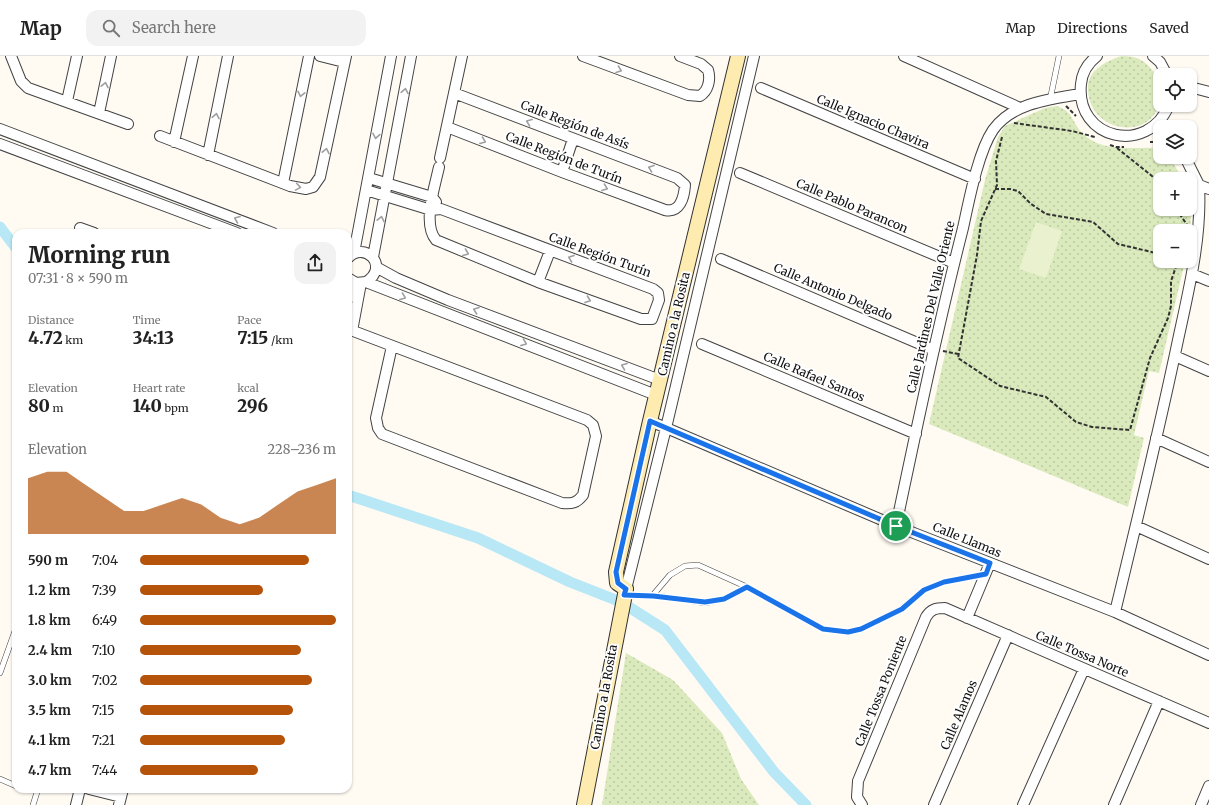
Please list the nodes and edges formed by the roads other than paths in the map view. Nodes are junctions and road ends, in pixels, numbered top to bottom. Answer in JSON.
{"nodes":[{"id":1,"x":10,"y":56,"type":"edge"},
{"id":2,"x":77,"y":56,"type":"edge"},
{"id":3,"x":111,"y":56,"type":"edge"},
{"id":4,"x":193,"y":56,"type":"edge"},
{"id":5,"x":228,"y":56,"type":"edge"},
{"id":6,"x":309,"y":56,"type":"edge"},
{"id":7,"x":320,"y":56,"type":"edge"},
{"id":8,"x":391,"y":56,"type":"edge"},
{"id":9,"x":411,"y":56,"type":"edge"},
{"id":10,"x":462,"y":56,"type":"edge"},
{"id":11,"x":680,"y":56,"type":"edge"},
{"id":12,"x":738,"y":56,"type":"edge"},
{"id":13,"x":754,"y":56,"type":"edge"},
{"id":14,"x":904,"y":56,"type":"edge"},
{"id":15,"x":1060,"y":56,"type":"edge"},
{"id":16,"x":1097,"y":56,"type":"edge"},
{"id":17,"x":1153,"y":56,"type":"edge"},
{"id":18,"x":586,"y":57,"type":"edge"},
{"id":19,"x":345,"y":59,"type":"edge"},
{"id":20,"x":1163,"y":68,"type":"edge"},
{"id":21,"x":761,"y":88,"type":"dead end"},
{"id":22,"x":1197,"y":89,"type":"edge"},
{"id":23,"x":1209,"y":92,"type":"edge"},
{"id":24,"x":454,"y":93,"type":"junction"},
{"id":25,"x":1080,"y":94,"type":"junction"},
{"id":26,"x":1050,"y":100,"type":"junction"},
{"id":27,"x":67,"y":101,"type":"junction"},
{"id":28,"x":1020,"y":108,"type":"junction"},
{"id":29,"x":99,"y":113,"type":"junction"},
{"id":30,"x":128,"y":124,"type":"dead end"},
{"id":31,"x":447,"y":127,"type":"junction"},
{"id":32,"x":0,"y":129,"type":"edge"},
{"id":33,"x":1153,"y":129,"type":"edge"},
{"id":34,"x":160,"y":136,"type":"dead end"},
{"id":35,"x":574,"y":139,"type":"junction"},
{"id":36,"x":174,"y":142,"type":"junction"},
{"id":37,"x":0,"y":144,"type":"edge"},
{"id":38,"x":208,"y":155,"type":"junction"},
{"id":39,"x":1190,"y":164,"type":"edge"},
{"id":40,"x":562,"y":172,"type":"junction"},
{"id":41,"x":740,"y":173,"type":"dead end"},
{"id":42,"x":368,"y":178,"type":"junction"},
{"id":43,"x":975,"y":180,"type":"junction"},
{"id":44,"x":283,"y":183,"type":"junction"},
{"id":45,"x":388,"y":184,"type":"junction"},
{"id":46,"x":1204,"y":186,"type":"edge"},
{"id":47,"x":366,"y":190,"type":"junction"},
{"id":48,"x":170,"y":193,"type":"junction"},
{"id":49,"x":385,"y":196,"type":"junction"},
{"id":50,"x":432,"y":197,"type":"junction"},
{"id":51,"x":165,"y":206,"type":"junction"},
{"id":52,"x":436,"y":209,"type":"junction"},
{"id":53,"x":674,"y":210,"type":"joint"},
{"id":54,"x":226,"y":229,"type":"edge"},
{"id":55,"x":264,"y":229,"type":"edge"},
{"id":56,"x":352,"y":247,"type":"edge"},
{"id":57,"x":550,"y":251,"type":"junction"},
{"id":58,"x":352,"y":254,"type":"edge"},
{"id":59,"x":373,"y":257,"type":"junction"},
{"id":60,"x":721,"y":259,"type":"dead end"},
{"id":61,"x":954,"y":263,"type":"junction"},
{"id":62,"x":376,"y":267,"type":"junction"},
{"id":63,"x":1192,"y":274,"type":"junction"},
{"id":64,"x":357,"y":281,"type":"edge"},
{"id":65,"x":1209,"y":281,"type":"edge"},
{"id":66,"x":538,"y":282,"type":"junction"},
{"id":67,"x":352,"y":291,"type":"edge"},
{"id":68,"x":352,"y":316,"type":"edge"},
{"id":69,"x":514,"y":324,"type":"junction"},
{"id":70,"x":352,"y":331,"type":"edge"},
{"id":71,"x":508,"y":338,"type":"junction"},
{"id":72,"x":702,"y":344,"type":"dead end"},
{"id":73,"x":392,"y":346,"type":"junction"},
{"id":74,"x":934,"y":350,"type":"junction"},
{"id":75,"x":1175,"y":356,"type":"junction"},
{"id":76,"x":1209,"y":371,"type":"edge"},
{"id":77,"x":660,"y":380,"type":"junction"},
{"id":78,"x":656,"y":395,"type":"junction"},
{"id":79,"x":650,"y":421,"type":"junction"},
{"id":80,"x":666,"y":428,"type":"junction"},
{"id":81,"x":916,"y":434,"type":"junction"},
{"id":82,"x":1156,"y":438,"type":"junction"},
{"id":83,"x":1209,"y":462,"type":"edge"},
{"id":84,"x":896,"y":526,"type":"junction"},
{"id":85,"x":1136,"y":526,"type":"junction"},
{"id":86,"x":1209,"y":559,"type":"edge"},
{"id":87,"x":990,"y":563,"type":"junction"},
{"id":88,"x":986,"y":574,"type":"junction"},
{"id":89,"x":747,"y":587,"type":"junction"},
{"id":90,"x":624,"y":595,"type":"junction"},
{"id":91,"x":653,"y":596,"type":"junction"},
{"id":92,"x":945,"y":608,"type":"joint"},
{"id":93,"x":1115,"y":612,"type":"junction"},
{"id":94,"x":967,"y":618,"type":"junction"},
{"id":95,"x":1008,"y":635,"type":"junction"},
{"id":96,"x":12,"y":639,"type":"edge"},
{"id":97,"x":1209,"y":655,"type":"edge"},
{"id":98,"x":1084,"y":669,"type":"junction"},
{"id":99,"x":0,"y":673,"type":"edge"},
{"id":100,"x":1159,"y":701,"type":"junction"},
{"id":101,"x":1209,"y":723,"type":"edge"},
{"id":102,"x":0,"y":779,"type":"edge"},
{"id":103,"x":12,"y":784,"type":"edge"},
{"id":104,"x":1209,"y":786,"type":"edge"},
{"id":105,"x":37,"y":793,"type":"edge"},
{"id":106,"x":79,"y":793,"type":"edge"},
{"id":107,"x":105,"y":793,"type":"edge"},
{"id":108,"x":121,"y":797,"type":"edge"},
{"id":109,"x":859,"y":801,"type":"edge"},
{"id":110,"x":33,"y":805,"type":"edge"},
{"id":111,"x":76,"y":805,"type":"edge"},
{"id":112,"x":584,"y":805,"type":"edge"},
{"id":113,"x":934,"y":805,"type":"edge"},
{"id":114,"x":1023,"y":805,"type":"edge"},
{"id":115,"x":1114,"y":805,"type":"edge"},
{"id":116,"x":1201,"y":805,"type":"edge"}],
"edges":[{"from":1,"to":27,"type":"street"},
{"from":2,"to":27,"type":"street"},
{"from":29,"to":3,"type":"street","one_way":true},
{"from":4,"to":36,"type":"street"},
{"from":38,"to":5,"type":"street","one_way":true},
{"from":6,"to":44,"type":"street","one_way":true},
{"from":7,"to":19,"type":"street"},
{"from":8,"to":42,"type":"street","one_way":true},
{"from":45,"to":9,"type":"street","one_way":true},
{"from":10,"to":24,"type":"street"},
{"from":18,"to":11,"type":"street","one_way":true},
{"from":12,"to":77,"type":"street","name":"Camino a la Rosita"},
{"from":13,"to":80,"type":"street","name":"Camino a la Rosita"},
{"from":14,"to":28,"type":"street"},
{"from":15,"to":26,"type":"lane"},
{"from":16,"to":25,"type":"street"},
{"from":17,"to":20,"type":"street"},
{"from":44,"to":19,"type":"street","one_way":true},
{"from":21,"to":43,"type":"street","name":"Calle Ignacio Chavira"},
{"from":22,"to":23,"type":"street"},
{"from":24,"to":31,"type":"street"},
{"from":35,"to":24,"type":"street","name":"Calle Región de Asís","one_way":true},
{"from":25,"to":26,"type":"street","name":"Calle Jardines Del Valle Oriente"},
{"from":25,"to":33,"type":"street"},
{"from":26,"to":28,"type":"street","name":"Calle Jardines Del Valle Oriente"},
{"from":27,"to":29,"type":"street"},
{"from":28,"to":43,"type":"street","name":"Calle Jardines Del Valle Oriente"},
{"from":29,"to":30,"type":"street"},
{"from":31,"to":40,"type":"street","name":"Calle Región de Turín","one_way":true},
{"from":31,"to":50,"type":"street"},
{"from":32,"to":48,"type":"street"},
{"from":34,"to":36,"type":"street"},
{"from":35,"to":40,"type":"street"},
{"from":53,"to":35,"type":"street","name":"Calle Región de Asís","one_way":true},
{"from":36,"to":38,"type":"street"},
{"from":37,"to":51,"type":"street"},
{"from":38,"to":44,"type":"street"},
{"from":39,"to":46,"type":"street"},
{"from":40,"to":53,"type":"street","name":"Calle Región de Turín","one_way":true},
{"from":41,"to":61,"type":"street","name":"Calle Pablo Parancon"},
{"from":42,"to":45,"type":"street"},
{"from":42,"to":47,"type":"street"},
{"from":43,"to":61,"type":"street","name":"Calle Jardines Del Valle Oriente"},
{"from":45,"to":49,"type":"street"},
{"from":45,"to":50,"type":"street"},
{"from":46,"to":63,"type":"street"},
{"from":47,"to":49,"type":"street","name":"Calle Región Turín"},
{"from":47,"to":56,"type":"street"},
{"from":48,"to":51,"type":"street"},
{"from":55,"to":48,"type":"street","one_way":true},
{"from":49,"to":52,"type":"street","name":"Calle Región Turín"},
{"from":59,"to":49,"type":"street","one_way":true},
{"from":50,"to":52,"type":"street"},
{"from":51,"to":54,"type":"street"},
{"from":52,"to":57,"type":"street","name":"Calle Región Turín"},
{"from":52,"to":66,"type":"street","name":"Calle Región Turín","one_way":true},
{"from":57,"to":66,"type":"street"},
{"from":66,"to":57,"type":"street","name":"Calle Región Turín","one_way":true},
{"from":58,"to":59,"type":"street"},
{"from":59,"to":62,"type":"street"},
{"from":60,"to":74,"type":"street","name":"Calle Antonio Delgado"},
{"from":61,"to":74,"type":"street","name":"Calle Jardines Del Valle Oriente"},
{"from":62,"to":64,"type":"street"},
{"from":69,"to":62,"type":"street","one_way":true},
{"from":63,"to":65,"type":"street"},
{"from":63,"to":75,"type":"street"},
{"from":64,"to":67,"type":"street"},
{"from":64,"to":68,"type":"street"},
{"from":64,"to":71,"type":"street","one_way":true},
{"from":69,"to":71,"type":"street"},
{"from":77,"to":69,"type":"street","one_way":true},
{"from":70,"to":73,"type":"street"},
{"from":71,"to":78,"type":"street","one_way":true},
{"from":72,"to":81,"type":"street","name":"Calle Rafael Santos"},
{"from":73,"to":73,"type":"street"},
{"from":74,"to":81,"type":"street","name":"Calle Jardines Del Valle Oriente"},
{"from":75,"to":76,"type":"street"},
{"from":75,"to":82,"type":"street"},
{"from":77,"to":78,"type":"street","name":"Camino a la Rosita"},
{"from":78,"to":79,"type":"street","name":"Camino a la Rosita"},
{"from":79,"to":80,"type":"street","name":"Calle Llamas"},
{"from":79,"to":90,"type":"street","name":"Camino a la Rosita"},
{"from":80,"to":84,"type":"street","name":"Calle Llamas"},
{"from":80,"to":90,"type":"street","name":"Camino a la Rosita"},
{"from":81,"to":84,"type":"street","name":"Calle Jardines Del Valle Oriente"},
{"from":82,"to":83,"type":"street"},
{"from":82,"to":85,"type":"street"},
{"from":84,"to":87,"type":"street","name":"Calle Llamas"},
{"from":85,"to":86,"type":"street"},
{"from":85,"to":93,"type":"street"},
{"from":87,"to":88,"type":"street"},
{"from":87,"to":93,"type":"street","name":"Calle Llamas"},
{"from":88,"to":89,"type":"lane"},
{"from":88,"to":94,"type":"street"},
{"from":89,"to":91,"type":"lane"},
{"from":89,"to":91,"type":"lane"},
{"from":90,"to":91,"type":"lane"},
{"from":90,"to":112,"type":"street","name":"Camino a la Rosita"},
{"from":92,"to":94,"type":"street","name":"Calle Tossa Norte"},
{"from":92,"to":109,"type":"street","name":"Calle Tossa Poniente"},
{"from":93,"to":97,"type":"street","name":"Calle Llamas"},
{"from":94,"to":95,"type":"street","name":"Calle Tossa Norte"},
{"from":95,"to":98,"type":"street","name":"Calle Tossa Norte"},
{"from":95,"to":113,"type":"street","name":"Calle Alamos"},
{"from":96,"to":99,"type":"lane"},
{"from":98,"to":100,"type":"street","name":"Calle Tossa Norte"},
{"from":98,"to":114,"type":"street"},
{"from":100,"to":101,"type":"street","name":"Calle Tossa Norte"},
{"from":100,"to":115,"type":"street"},
{"from":102,"to":103,"type":"lane"},
{"from":104,"to":116,"type":"street"},
{"from":105,"to":110,"type":"lane"},
{"from":106,"to":111,"type":"street"},
{"from":107,"to":108,"type":"street"}]}
